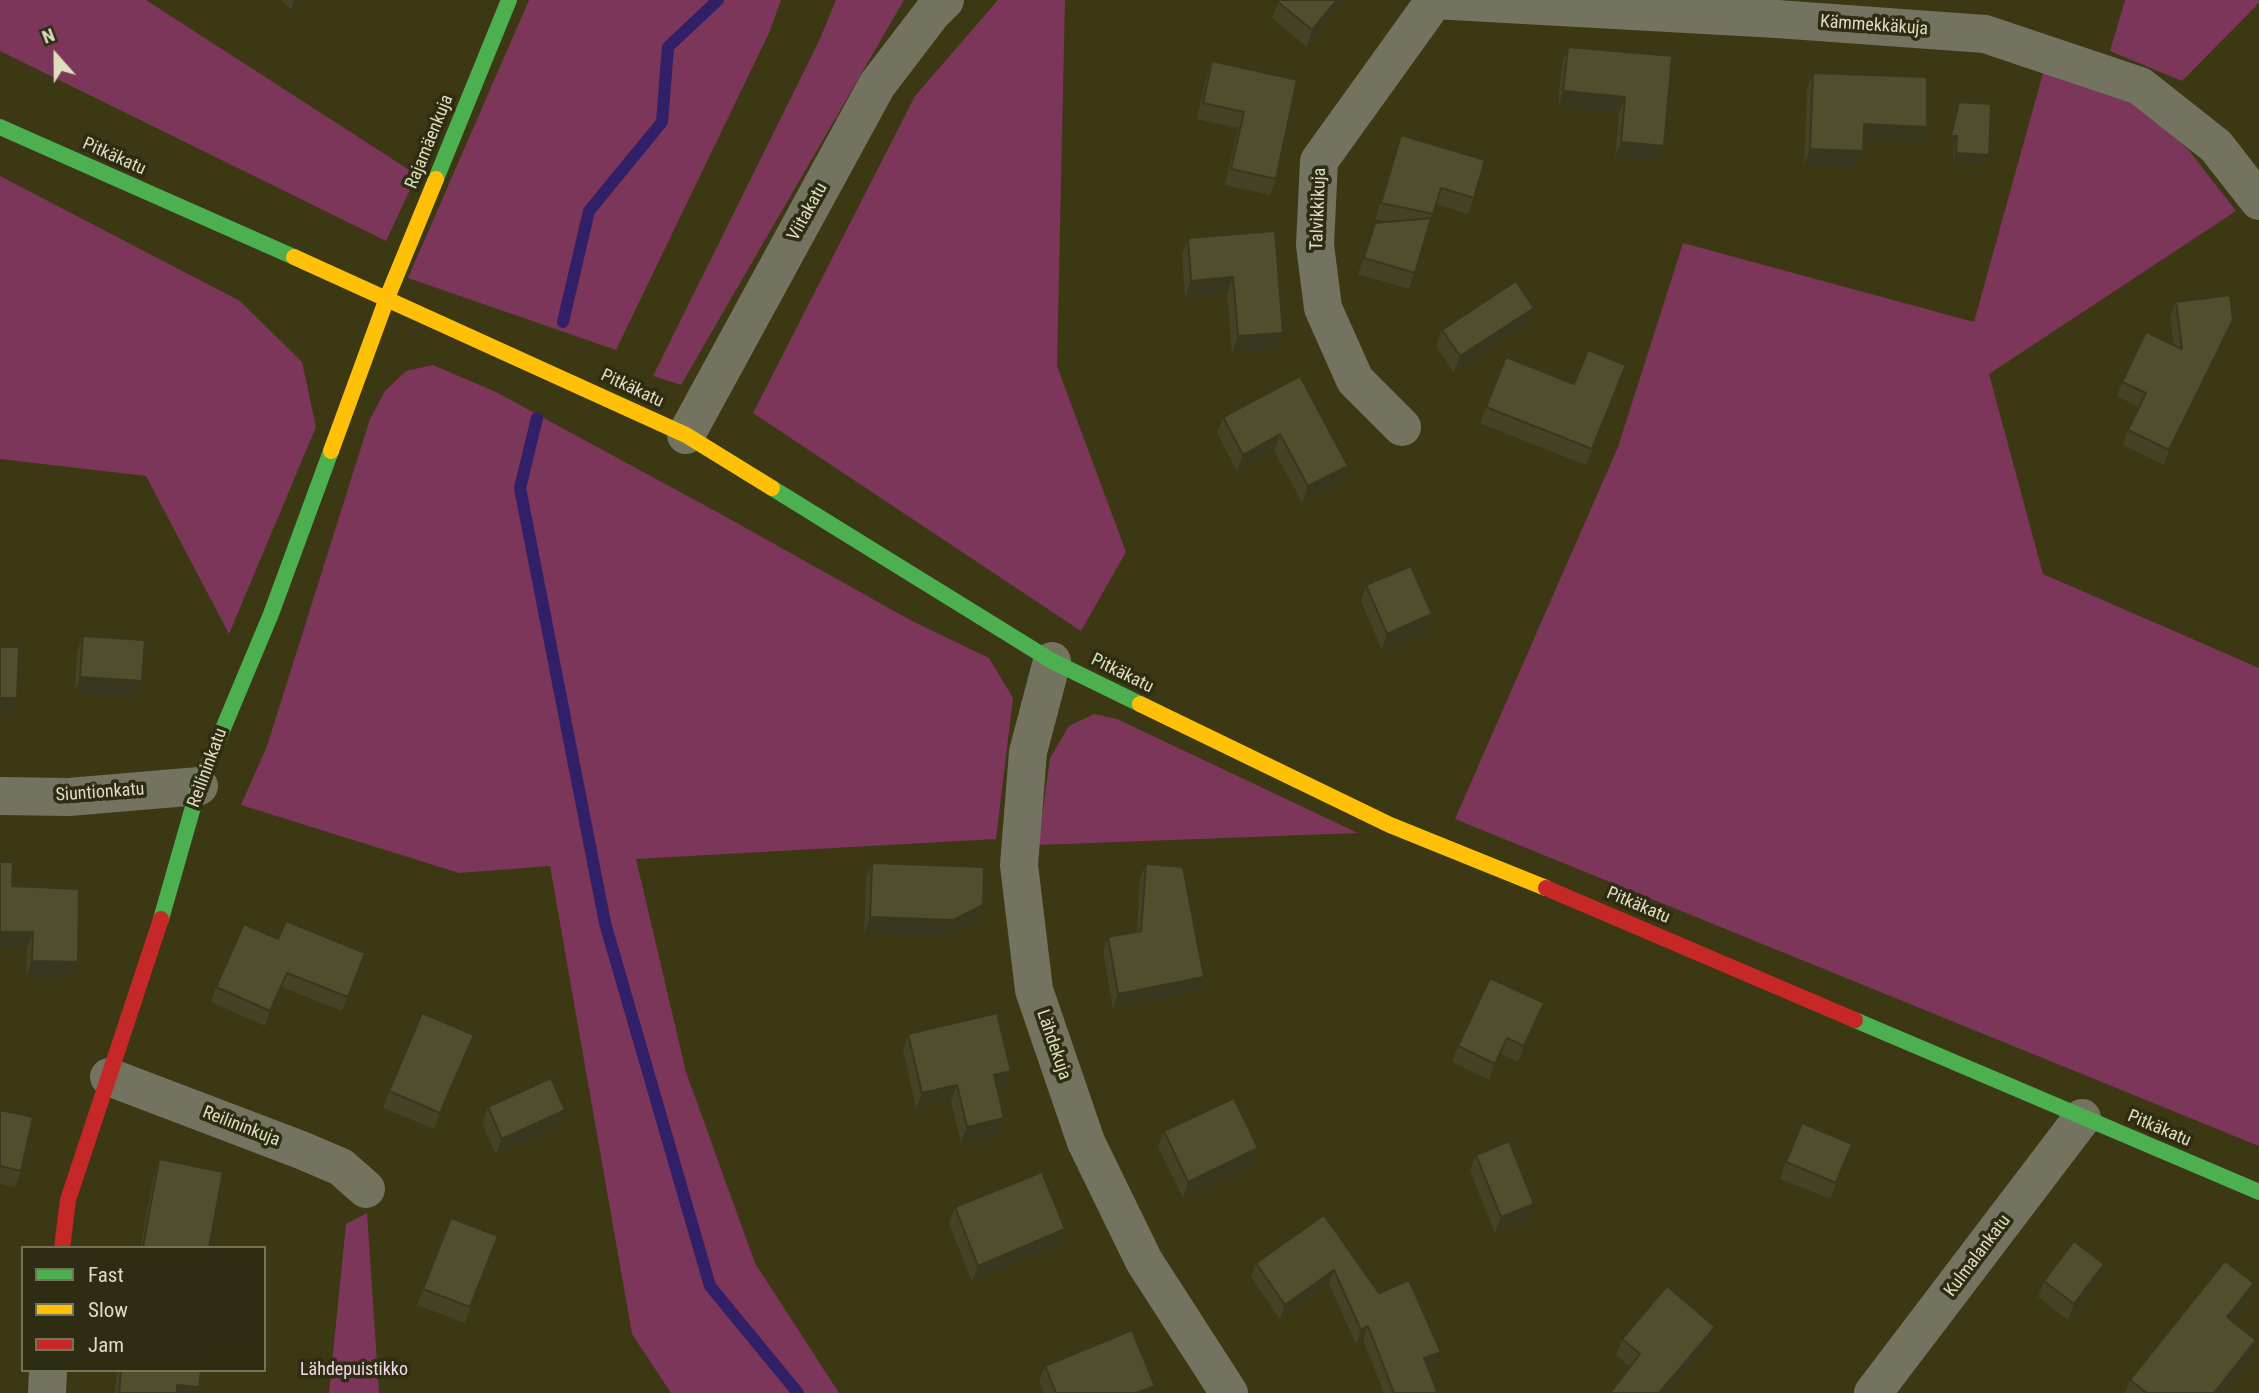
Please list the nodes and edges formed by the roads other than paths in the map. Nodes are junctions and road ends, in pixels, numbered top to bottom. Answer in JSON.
{"nodes":[{"id":1,"x":509,"y":0,"type":"edge"},
{"id":2,"x":945,"y":0,"type":"edge"},
{"id":3,"x":1434,"y":0,"type":"edge"},
{"id":4,"x":0,"y":127,"type":"edge"},
{"id":5,"x":2259,"y":201,"type":"edge"},
{"id":6,"x":387,"y":298,"type":"junction"},
{"id":7,"x":1402,"y":427,"type":"dead end"},
{"id":8,"x":686,"y":435,"type":"junction"},
{"id":9,"x":1052,"y":661,"type":"junction"},
{"id":10,"x":199,"y":786,"type":"junction"},
{"id":11,"x":0,"y":796,"type":"edge"},
{"id":12,"x":109,"y":1077,"type":"junction"},
{"id":13,"x":2082,"y":1118,"type":"junction"},
{"id":14,"x":366,"y":1189,"type":"dead end"},
{"id":15,"x":2259,"y":1192,"type":"edge"},
{"id":16,"x":62,"y":1246,"type":"edge"},
{"id":17,"x":48,"y":1372,"type":"edge"},
{"id":18,"x":47,"y":1393,"type":"edge"},
{"id":19,"x":1229,"y":1393,"type":"edge"},
{"id":20,"x":1873,"y":1393,"type":"edge"}],
"edges":[{"from":1,"to":6,"type":"street","name":"Rajamäenkuja"},
{"from":2,"to":8,"type":"street","name":"Viitakatu"},
{"from":3,"to":5,"type":"street","name":"Kämmekkäkuja"},
{"from":3,"to":7,"type":"street","name":"Talvikkikuja"},
{"from":4,"to":6,"type":"street","name":"Pitkäkatu"},
{"from":6,"to":8,"type":"street","name":"Pitkäkatu"},
{"from":6,"to":10,"type":"street","name":"Reilininkatu"},
{"from":8,"to":9,"type":"street","name":"Pitkäkatu"},
{"from":9,"to":13,"type":"street","name":"Pitkäkatu"},
{"from":9,"to":19,"type":"street","name":"Lähdekuja"},
{"from":10,"to":11,"type":"street","name":"Siuntionkatu"},
{"from":10,"to":12,"type":"street","name":"Reilininkatu"},
{"from":12,"to":14,"type":"street","name":"Reilininkuja"},
{"from":12,"to":16,"type":"street","name":"Reilininkatu"},
{"from":13,"to":15,"type":"street","name":"Pitkäkatu"},
{"from":13,"to":20,"type":"street","name":"Kulmalankatu"},
{"from":17,"to":18,"type":"street"}]}
